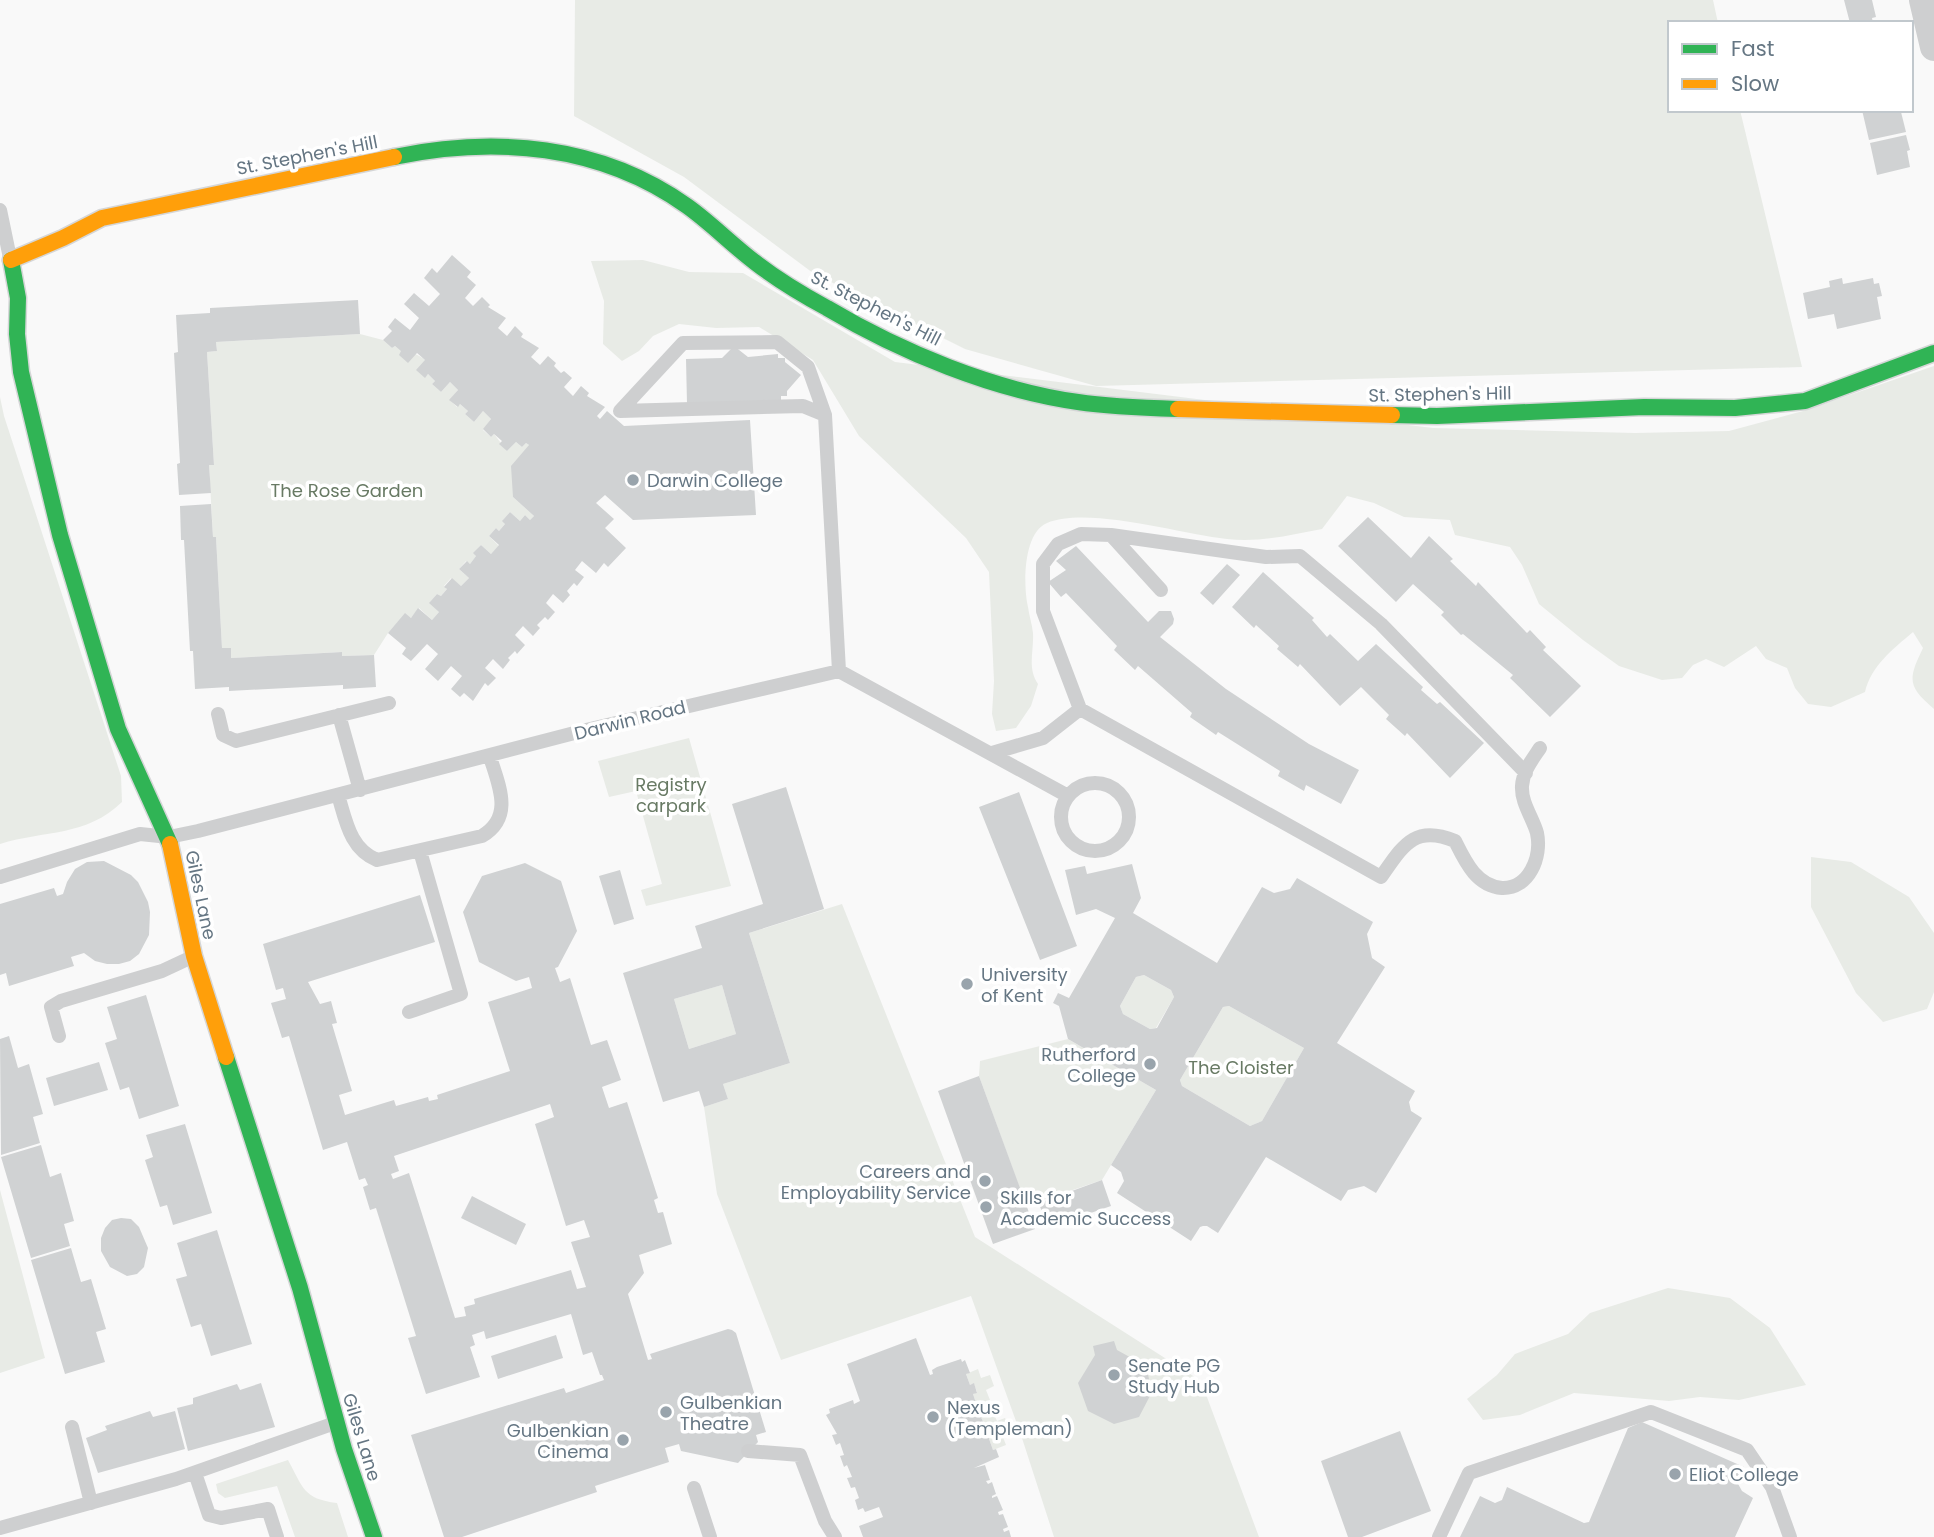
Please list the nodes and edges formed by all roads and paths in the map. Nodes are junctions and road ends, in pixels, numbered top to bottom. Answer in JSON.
{"nodes":[{"id":1,"x":1923,"y":0,"type":"edge"},
{"id":2,"x":1934,"y":47,"type":"edge"},
{"id":3,"x":0,"y":210,"type":"edge"},
{"id":4,"x":5,"y":259,"type":"edge"},
{"id":5,"x":1934,"y":353,"type":"edge"},
{"id":6,"x":825,"y":415,"type":"junction"},
{"id":7,"x":1111,"y":535,"type":"junction"},
{"id":8,"x":1161,"y":590,"type":"dead end"},
{"id":9,"x":839,"y":671,"type":"junction"},
{"id":10,"x":389,"y":703,"type":"dead end"},
{"id":11,"x":1080,"y":709,"type":"junction"},
{"id":12,"x":218,"y":714,"type":"dead end"},
{"id":13,"x":339,"y":715,"type":"junction"},
{"id":14,"x":1540,"y":748,"type":"dead end"},
{"id":15,"x":992,"y":753,"type":"junction"},
{"id":16,"x":490,"y":757,"type":"junction"},
{"id":17,"x":1526,"y":774,"type":"junction"},
{"id":18,"x":360,"y":790,"type":"junction"},
{"id":19,"x":338,"y":796,"type":"junction"},
{"id":20,"x":1068,"y":796,"type":"junction"},
{"id":21,"x":169,"y":836,"type":"junction"},
{"id":22,"x":420,"y":851,"type":"junction"},
{"id":23,"x":0,"y":877,"type":"edge"},
{"id":24,"x":194,"y":956,"type":"junction"},
{"id":25,"x":409,"y":1012,"type":"dead end"},
{"id":26,"x":59,"y":1036,"type":"dead end"},
{"id":27,"x":337,"y":1422,"type":"junction"},
{"id":28,"x":72,"y":1427,"type":"dead end"},
{"id":29,"x":748,"y":1451,"type":"dead end"},
{"id":30,"x":195,"y":1473,"type":"junction"},
{"id":31,"x":694,"y":1489,"type":"dead end"},
{"id":32,"x":91,"y":1503,"type":"junction"},
{"id":33,"x":0,"y":1528,"type":"edge"},
{"id":34,"x":277,"y":1537,"type":"edge"},
{"id":35,"x":374,"y":1537,"type":"edge"},
{"id":36,"x":710,"y":1537,"type":"edge"},
{"id":37,"x":835,"y":1537,"type":"edge"},
{"id":38,"x":1439,"y":1537,"type":"edge"},
{"id":39,"x":1790,"y":1537,"type":"edge"}],
"edges":[{"from":1,"to":2,"type":"street"},
{"from":3,"to":4,"type":"lane"},
{"from":4,"to":5,"type":"street","name":"St. Stephen's Hill"},
{"from":4,"to":21,"type":"street","name":"Giles Lane"},
{"from":6,"to":6,"type":"lane"},
{"from":6,"to":9,"type":"lane"},
{"from":7,"to":8,"type":"lane"},
{"from":7,"to":11,"type":"lane"},
{"from":7,"to":17,"type":"lane"},
{"from":9,"to":15,"type":"lane"},
{"from":9,"to":16,"type":"lane","name":"Darwin Road"},
{"from":10,"to":13,"type":"lane"},
{"from":11,"to":15,"type":"lane"},
{"from":11,"to":17,"type":"lane"},
{"from":12,"to":13,"type":"lane"},
{"from":13,"to":18,"type":"lane"},
{"from":14,"to":17,"type":"lane"},
{"from":15,"to":20,"type":"lane"},
{"from":16,"to":18,"type":"lane","name":"Darwin Road"},
{"from":16,"to":22,"type":"lane"},
{"from":18,"to":19,"type":"lane","name":"Darwin Road"},
{"from":19,"to":21,"type":"lane","name":"Darwin Road"},
{"from":19,"to":22,"type":"lane"},
{"from":20,"to":20,"type":"lane"},
{"from":21,"to":23,"type":"lane","name":"Darwin Road"},
{"from":21,"to":24,"type":"street","name":"Giles Lane"},
{"from":22,"to":25,"type":"lane"},
{"from":24,"to":26,"type":"lane"},
{"from":24,"to":27,"type":"street","name":"Giles Lane"},
{"from":27,"to":30,"type":"lane"},
{"from":27,"to":35,"type":"street","name":"Giles Lane"},
{"from":28,"to":32,"type":"lane"},
{"from":29,"to":37,"type":"lane"},
{"from":30,"to":32,"type":"lane"},
{"from":30,"to":34,"type":"lane"},
{"from":31,"to":36,"type":"lane"},
{"from":32,"to":33,"type":"lane"},
{"from":38,"to":39,"type":"lane"}]}
